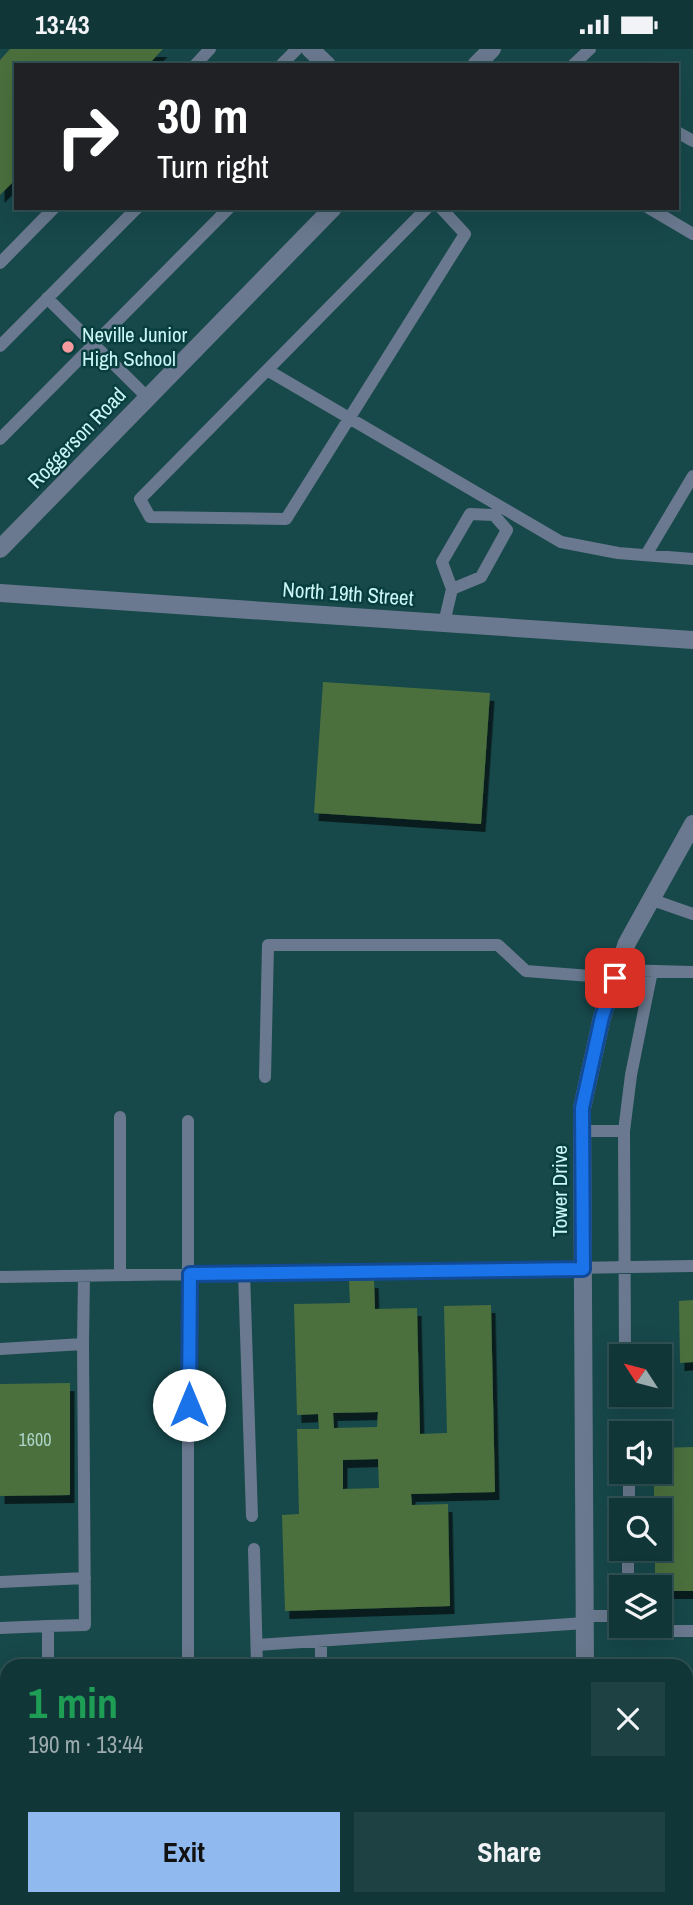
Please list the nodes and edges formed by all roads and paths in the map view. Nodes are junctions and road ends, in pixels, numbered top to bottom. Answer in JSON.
{"nodes":[{"id":1,"x":210,"y":49,"type":"edge"},
{"id":2,"x":296,"y":49,"type":"edge"},
{"id":3,"x":310,"y":49,"type":"edge"},
{"id":4,"x":492,"y":49,"type":"edge"},
{"id":5,"x":590,"y":49,"type":"edge"},
{"id":6,"x":197,"y":63,"type":"edge"},
{"id":7,"x":283,"y":63,"type":"edge"},
{"id":8,"x":325,"y":63,"type":"edge"},
{"id":9,"x":478,"y":63,"type":"edge"},
{"id":10,"x":575,"y":63,"type":"edge"},
{"id":11,"x":52,"y":210,"type":"edge"},
{"id":12,"x":135,"y":210,"type":"edge"},
{"id":13,"x":227,"y":210,"type":"edge"},
{"id":14,"x":331,"y":210,"type":"edge"},
{"id":15,"x":425,"y":210,"type":"edge"},
{"id":16,"x":443,"y":210,"type":"edge"},
{"id":17,"x":652,"y":210,"type":"edge"},
{"id":18,"x":693,"y":234,"type":"edge"},
{"id":19,"x":0,"y":263,"type":"edge"},
{"id":20,"x":47,"y":298,"type":"junction"},
{"id":21,"x":94,"y":344,"type":"junction"},
{"id":22,"x":0,"y":346,"type":"edge"},
{"id":23,"x":267,"y":370,"type":"junction"},
{"id":24,"x":148,"y":397,"type":"junction"},
{"id":25,"x":348,"y":418,"type":"junction"},
{"id":26,"x":0,"y":439,"type":"edge"},
{"id":27,"x":693,"y":476,"type":"edge"},
{"id":28,"x":496,"y":510,"type":"junction"},
{"id":29,"x":0,"y":549,"type":"edge"},
{"id":30,"x":646,"y":555,"type":"junction"},
{"id":31,"x":693,"y":559,"type":"edge"},
{"id":32,"x":452,"y":589,"type":"junction"},
{"id":33,"x":0,"y":593,"type":"edge"},
{"id":34,"x":444,"y":623,"type":"junction"},
{"id":35,"x":693,"y":640,"type":"edge"},
{"id":36,"x":693,"y":824,"type":"edge"},
{"id":37,"x":650,"y":899,"type":"junction"},
{"id":38,"x":693,"y":915,"type":"edge"},
{"id":39,"x":653,"y":971,"type":"junction"},
{"id":40,"x":693,"y":972,"type":"edge"},
{"id":41,"x":617,"y":974,"type":"junction"},
{"id":42,"x":265,"y":1077,"type":"dead end"},
{"id":43,"x":120,"y":1117,"type":"dead end"},
{"id":44,"x":188,"y":1121,"type":"dead end"},
{"id":45,"x":582,"y":1131,"type":"junction"},
{"id":46,"x":624,"y":1131,"type":"junction"},
{"id":47,"x":693,"y":1266,"type":"edge"},
{"id":48,"x":623,"y":1268,"type":"junction"},
{"id":49,"x":583,"y":1269,"type":"junction"},
{"id":50,"x":244,"y":1272,"type":"junction"},
{"id":51,"x":190,"y":1274,"type":"junction"},
{"id":52,"x":120,"y":1275,"type":"junction"},
{"id":53,"x":84,"y":1276,"type":"junction"},
{"id":54,"x":0,"y":1277,"type":"edge"},
{"id":55,"x":83,"y":1344,"type":"junction"},
{"id":56,"x":625,"y":1344,"type":"edge"},
{"id":57,"x":0,"y":1349,"type":"edge"},
{"id":58,"x":252,"y":1515,"type":"dead end"},
{"id":59,"x":254,"y":1549,"type":"dead end"},
{"id":60,"x":85,"y":1578,"type":"junction"},
{"id":61,"x":0,"y":1582,"type":"edge"},
{"id":62,"x":609,"y":1617,"type":"edge"},
{"id":63,"x":585,"y":1619,"type":"junction"},
{"id":64,"x":48,"y":1626,"type":"junction"},
{"id":65,"x":0,"y":1628,"type":"edge"},
{"id":66,"x":672,"y":1631,"type":"edge"},
{"id":67,"x":693,"y":1631,"type":"edge"},
{"id":68,"x":321,"y":1640,"type":"junction"},
{"id":69,"x":257,"y":1645,"type":"junction"},
{"id":70,"x":48,"y":1659,"type":"edge"},
{"id":71,"x":188,"y":1659,"type":"edge"},
{"id":72,"x":257,"y":1659,"type":"edge"},
{"id":73,"x":321,"y":1659,"type":"edge"},
{"id":74,"x":585,"y":1659,"type":"edge"}],
"edges":[{"from":1,"to":6,"type":"lane"},
{"from":2,"to":7,"type":"lane"},
{"from":3,"to":8,"type":"street"},
{"from":4,"to":9,"type":"street"},
{"from":5,"to":10,"type":"lane"},
{"from":11,"to":19,"type":"lane"},
{"from":12,"to":20,"type":"lane"},
{"from":13,"to":21,"type":"lane"},
{"from":14,"to":24,"type":"street","name":"Roggerson Road"},
{"from":15,"to":23,"type":"lane"},
{"from":16,"to":25,"type":"lane"},
{"from":17,"to":18,"type":"lane"},
{"from":20,"to":21,"type":"lane"},
{"from":20,"to":22,"type":"lane"},
{"from":21,"to":24,"type":"lane"},
{"from":21,"to":26,"type":"lane"},
{"from":23,"to":25,"type":"lane"},
{"from":23,"to":25,"type":"lane"},
{"from":24,"to":29,"type":"street","name":"Roggerson Road"},
{"from":25,"to":28,"type":"lane"},
{"from":27,"to":30,"type":"lane"},
{"from":28,"to":30,"type":"lane"},
{"from":28,"to":32,"type":"lane"},
{"from":28,"to":32,"type":"lane"},
{"from":30,"to":31,"type":"lane"},
{"from":32,"to":34,"type":"lane"},
{"from":33,"to":34,"type":"street","name":"North 19th Street"},
{"from":34,"to":35,"type":"street","name":"North 19th Street"},
{"from":36,"to":37,"type":"street","name":"Tower Drive"},
{"from":37,"to":38,"type":"lane"},
{"from":37,"to":41,"type":"street","name":"Tower Drive"},
{"from":39,"to":40,"type":"lane"},
{"from":39,"to":41,"type":"lane"},
{"from":39,"to":46,"type":"lane"},
{"from":41,"to":42,"type":"lane"},
{"from":41,"to":45,"type":"street","name":"Tower Drive"},
{"from":43,"to":52,"type":"lane"},
{"from":44,"to":51,"type":"lane"},
{"from":45,"to":46,"type":"lane"},
{"from":45,"to":49,"type":"street","name":"Tower Drive"},
{"from":46,"to":48,"type":"lane"},
{"from":47,"to":48,"type":"lane"},
{"from":48,"to":49,"type":"lane"},
{"from":48,"to":56,"type":"lane"},
{"from":49,"to":50,"type":"lane"},
{"from":49,"to":63,"type":"street","name":"Tower Drive"},
{"from":50,"to":51,"type":"lane"},
{"from":50,"to":58,"type":"lane"},
{"from":51,"to":52,"type":"lane"},
{"from":51,"to":71,"type":"lane"},
{"from":52,"to":53,"type":"lane"},
{"from":53,"to":54,"type":"lane"},
{"from":53,"to":55,"type":"lane"},
{"from":55,"to":57,"type":"lane"},
{"from":55,"to":60,"type":"lane"},
{"from":59,"to":69,"type":"lane"},
{"from":60,"to":61,"type":"lane"},
{"from":60,"to":64,"type":"lane"},
{"from":62,"to":63,"type":"lane"},
{"from":63,"to":68,"type":"lane"},
{"from":63,"to":74,"type":"street","name":"Tower Drive"},
{"from":64,"to":65,"type":"lane"},
{"from":64,"to":70,"type":"lane"},
{"from":66,"to":67,"type":"lane"},
{"from":68,"to":69,"type":"lane"},
{"from":68,"to":73,"type":"lane"},
{"from":69,"to":72,"type":"lane"}]}
